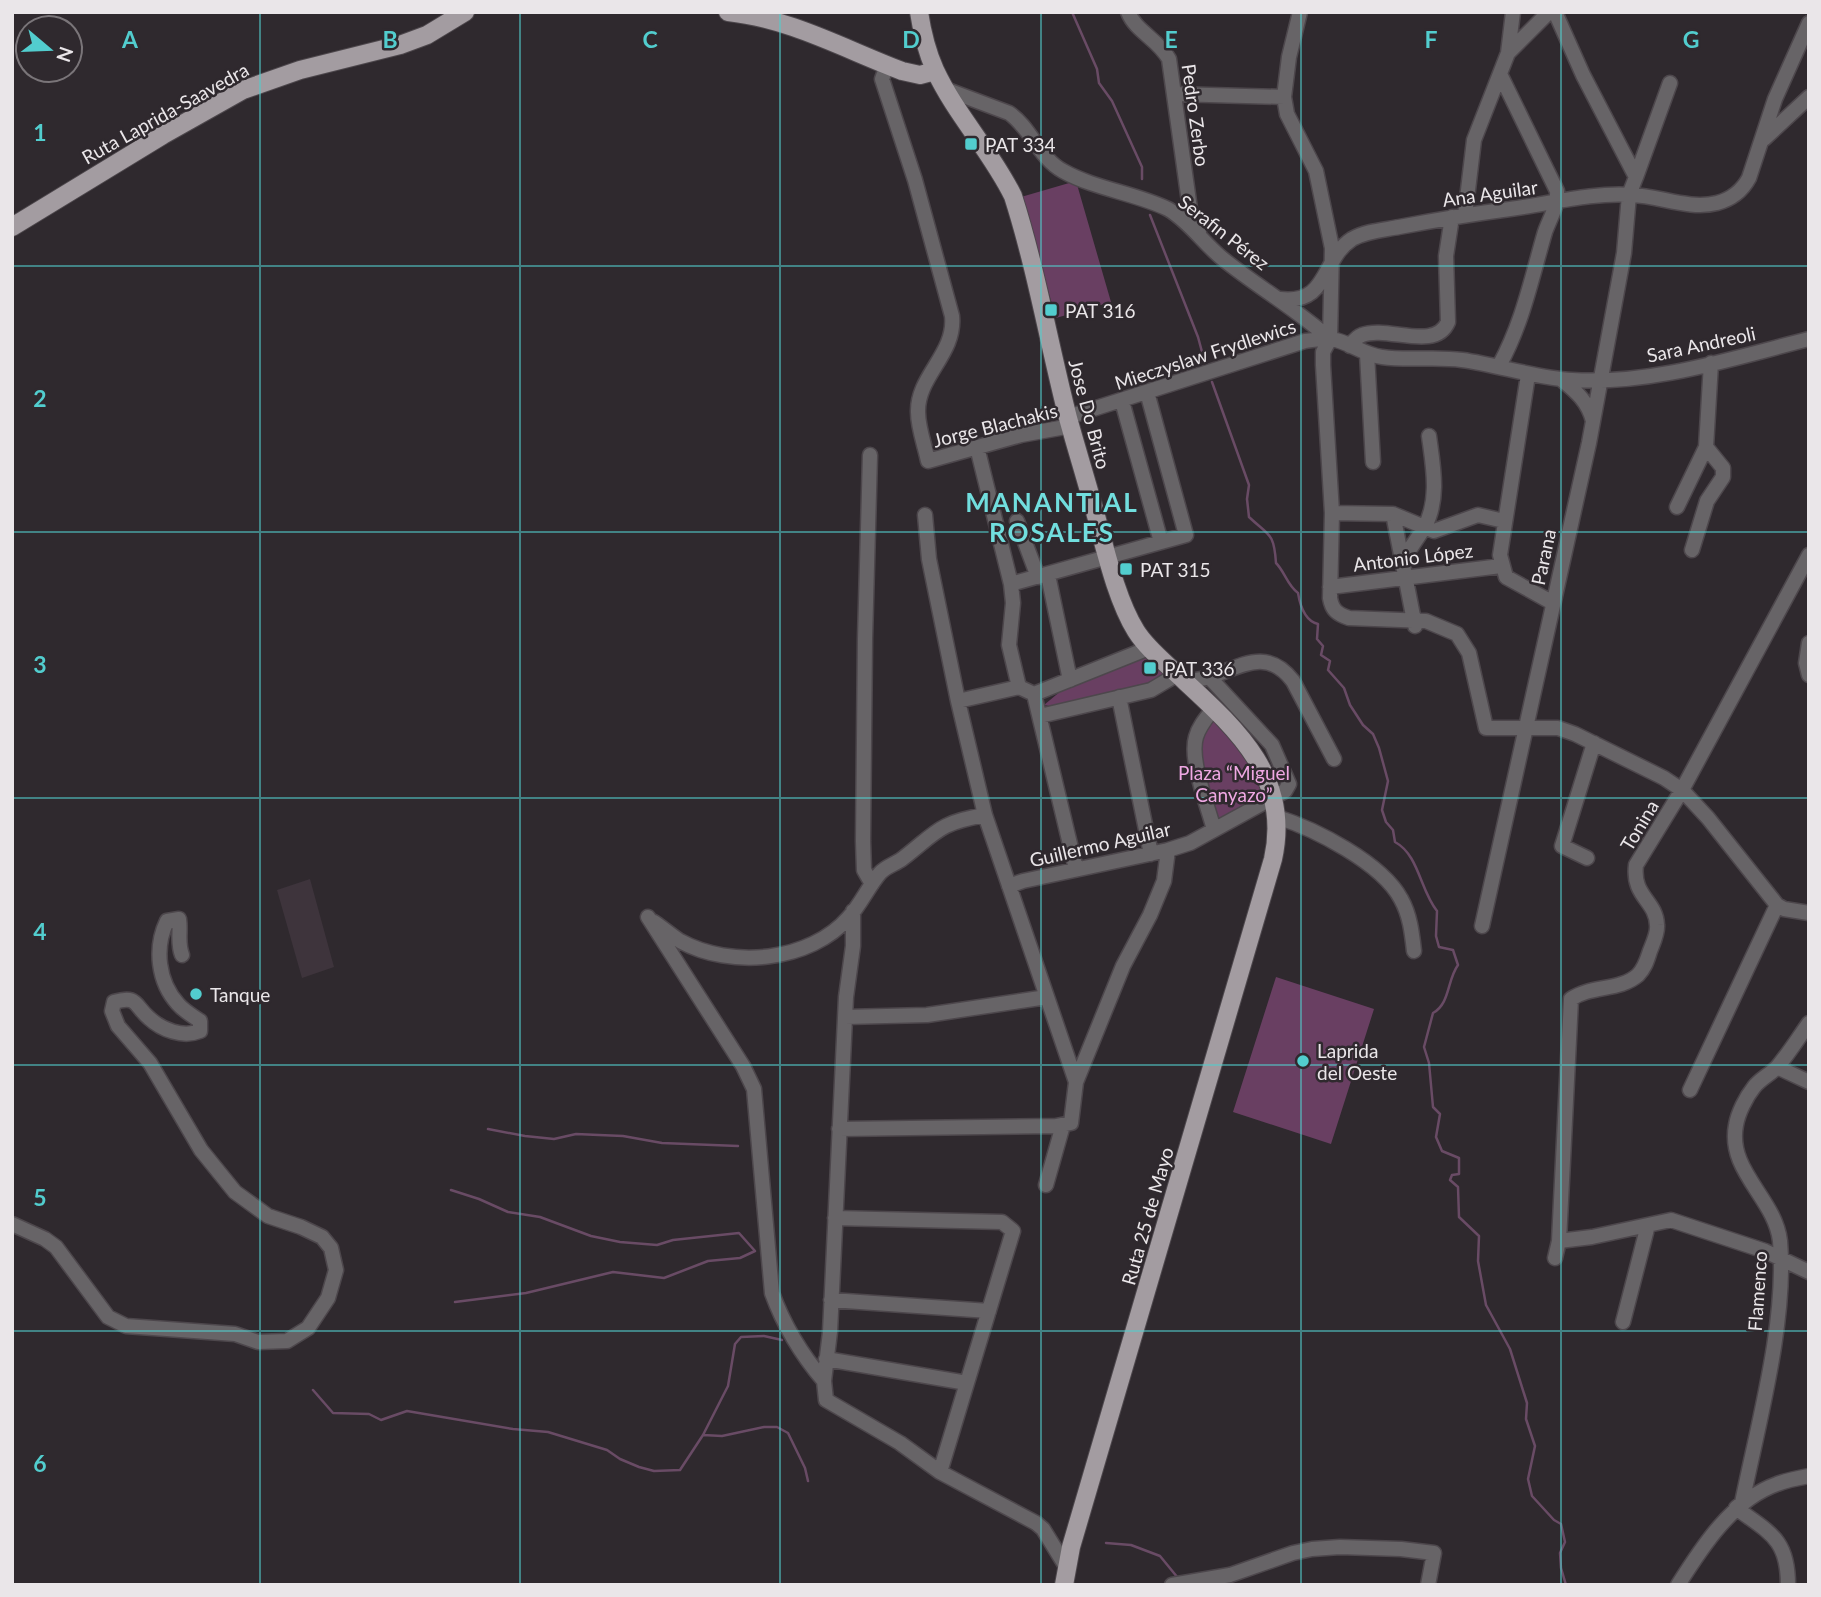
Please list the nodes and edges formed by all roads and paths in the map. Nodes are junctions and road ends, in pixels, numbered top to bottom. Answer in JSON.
{"nodes":[{"id":1,"x":465,"y":12,"type":"edge"},
{"id":2,"x":728,"y":12,"type":"edge"},
{"id":3,"x":919,"y":12,"type":"edge"},
{"id":4,"x":1128,"y":12,"type":"edge"},
{"id":5,"x":1300,"y":12,"type":"edge"},
{"id":6,"x":1513,"y":12,"type":"edge"},
{"id":7,"x":1549,"y":12,"type":"edge"},
{"id":8,"x":1555,"y":12,"type":"edge"},
{"id":9,"x":1809,"y":23,"type":"edge"},
{"id":10,"x":1508,"y":53,"type":"junction"},
{"id":11,"x":887,"y":65,"type":"junction"},
{"id":12,"x":935,"y":71,"type":"junction"},
{"id":13,"x":1501,"y":76,"type":"junction"},
{"id":14,"x":1670,"y":83,"type":"dead end"},
{"id":15,"x":945,"y":89,"type":"junction"},
{"id":16,"x":1174,"y":94,"type":"junction"},
{"id":17,"x":1284,"y":97,"type":"junction"},
{"id":18,"x":1809,"y":97,"type":"edge"},
{"id":19,"x":1761,"y":142,"type":"junction"},
{"id":20,"x":1636,"y":177,"type":"junction"},
{"id":21,"x":1629,"y":195,"type":"junction"},
{"id":22,"x":1558,"y":203,"type":"junction"},
{"id":23,"x":1459,"y":216,"type":"junction"},
{"id":24,"x":12,"y":227,"type":"edge"},
{"id":25,"x":1201,"y":238,"type":"junction"},
{"id":26,"x":1330,"y":269,"type":"junction"},
{"id":27,"x":1280,"y":299,"type":"junction"},
{"id":28,"x":1330,"y":339,"type":"junction"},
{"id":29,"x":1809,"y":339,"type":"edge"},
{"id":30,"x":1350,"y":346,"type":"junction"},
{"id":31,"x":1367,"y":354,"type":"junction"},
{"id":32,"x":1712,"y":363,"type":"junction"},
{"id":33,"x":1499,"y":366,"type":"junction"},
{"id":34,"x":1528,"y":375,"type":"junction"},
{"id":35,"x":1561,"y":379,"type":"junction"},
{"id":36,"x":1601,"y":381,"type":"junction"},
{"id":37,"x":1147,"y":393,"type":"junction"},
{"id":38,"x":1122,"y":401,"type":"junction"},
{"id":39,"x":1069,"y":422,"type":"junction"},
{"id":40,"x":1593,"y":424,"type":"junction"},
{"id":41,"x":1429,"y":436,"type":"dead end"},
{"id":42,"x":977,"y":447,"type":"junction"},
{"id":43,"x":1706,"y":447,"type":"junction"},
{"id":44,"x":870,"y":455,"type":"dead end"},
{"id":45,"x":1373,"y":462,"type":"dead end"},
{"id":46,"x":1677,"y":507,"type":"dead end"},
{"id":47,"x":1332,"y":513,"type":"junction"},
{"id":48,"x":1393,"y":514,"type":"junction"},
{"id":49,"x":925,"y":515,"type":"dead end"},
{"id":50,"x":1017,"y":521,"type":"dead end"},
{"id":51,"x":1504,"y":521,"type":"junction"},
{"id":52,"x":1424,"y":528,"type":"junction"},
{"id":53,"x":1161,"y":542,"type":"junction"},
{"id":54,"x":1692,"y":550,"type":"dead end"},
{"id":55,"x":1809,"y":555,"type":"edge"},
{"id":56,"x":1108,"y":558,"type":"junction"},
{"id":57,"x":1402,"y":561,"type":"junction"},
{"id":58,"x":1501,"y":566,"type":"junction"},
{"id":59,"x":1043,"y":576,"type":"junction"},
{"id":60,"x":1405,"y":578,"type":"junction"},
{"id":61,"x":1011,"y":584,"type":"junction"},
{"id":62,"x":1330,"y":587,"type":"junction"},
{"id":63,"x":1553,"y":603,"type":"junction"},
{"id":64,"x":1415,"y":623,"type":"junction"},
{"id":65,"x":1809,"y":643,"type":"edge"},
{"id":66,"x":1149,"y":648,"type":"junction"},
{"id":67,"x":1809,"y":675,"type":"edge"},
{"id":68,"x":1182,"y":678,"type":"junction"},
{"id":69,"x":1210,"y":678,"type":"junction"},
{"id":70,"x":1070,"y":680,"type":"junction"},
{"id":71,"x":1019,"y":687,"type":"junction"},
{"id":72,"x":1034,"y":694,"type":"junction"},
{"id":73,"x":1119,"y":697,"type":"junction"},
{"id":74,"x":958,"y":701,"type":"junction"},
{"id":75,"x":1214,"y":708,"type":"junction"},
{"id":76,"x":1040,"y":716,"type":"junction"},
{"id":77,"x":1525,"y":727,"type":"junction"},
{"id":78,"x":1594,"y":743,"type":"junction"},
{"id":79,"x":1334,"y":759,"type":"dead end"},
{"id":80,"x":1682,"y":790,"type":"junction"},
{"id":81,"x":1274,"y":798,"type":"junction"},
{"id":82,"x":985,"y":815,"type":"junction"},
{"id":83,"x":1277,"y":817,"type":"junction"},
{"id":84,"x":1214,"y":830,"type":"junction"},
{"id":85,"x":1168,"y":850,"type":"junction"},
{"id":86,"x":1151,"y":854,"type":"junction"},
{"id":87,"x":1587,"y":858,"type":"dead end"},
{"id":88,"x":1273,"y":859,"type":"joint"},
{"id":89,"x":1076,"y":869,"type":"junction"},
{"id":90,"x":872,"y":884,"type":"junction"},
{"id":91,"x":1009,"y":886,"type":"junction"},
{"id":92,"x":1777,"y":905,"type":"junction"},
{"id":93,"x":853,"y":911,"type":"junction"},
{"id":94,"x":1809,"y":912,"type":"edge"},
{"id":95,"x":1482,"y":926,"type":"dead end"},
{"id":96,"x":1415,"y":951,"type":"dead end"},
{"id":97,"x":182,"y":955,"type":"dead end"},
{"id":98,"x":1047,"y":997,"type":"junction"},
{"id":99,"x":845,"y":1017,"type":"junction"},
{"id":100,"x":1807,"y":1030,"type":"edge"},
{"id":101,"x":1777,"y":1067,"type":"junction"},
{"id":102,"x":1076,"y":1082,"type":"junction"},
{"id":103,"x":1809,"y":1082,"type":"edge"},
{"id":104,"x":1690,"y":1090,"type":"dead end"},
{"id":105,"x":1063,"y":1125,"type":"junction"},
{"id":106,"x":839,"y":1129,"type":"junction"},
{"id":107,"x":1046,"y":1185,"type":"dead end"},
{"id":108,"x":835,"y":1218,"type":"junction"},
{"id":109,"x":12,"y":1224,"type":"edge"},
{"id":110,"x":1648,"y":1225,"type":"junction"},
{"id":111,"x":1559,"y":1241,"type":"junction"},
{"id":112,"x":1781,"y":1257,"type":"junction"},
{"id":113,"x":1555,"y":1258,"type":"dead end"},
{"id":114,"x":1809,"y":1272,"type":"edge"},
{"id":115,"x":831,"y":1300,"type":"junction"},
{"id":116,"x":989,"y":1311,"type":"junction"},
{"id":117,"x":1623,"y":1322,"type":"dead end"},
{"id":118,"x":826,"y":1359,"type":"junction"},
{"id":119,"x":824,"y":1381,"type":"junction"},
{"id":120,"x":967,"y":1382,"type":"junction"},
{"id":121,"x":940,"y":1472,"type":"junction"},
{"id":122,"x":1809,"y":1476,"type":"edge"},
{"id":123,"x":1737,"y":1508,"type":"junction"},
{"id":124,"x":1065,"y":1576,"type":"edge"},
{"id":125,"x":1172,"y":1585,"type":"edge"},
{"id":126,"x":1427,"y":1585,"type":"edge"},
{"id":127,"x":1678,"y":1585,"type":"edge"},
{"id":128,"x":1788,"y":1585,"type":"edge"}],
"edges":[{"from":1,"to":24,"type":"main road","name":"Ruta Laprida-Saavedra"},
{"from":2,"to":11,"type":"main road"},
{"from":3,"to":12,"type":"main road","name":"Jose Do Brito"},
{"from":4,"to":16,"type":"street","name":"Pedro Zerbo"},
{"from":5,"to":17,"type":"street"},
{"from":6,"to":10,"type":"street"},
{"from":7,"to":10,"type":"street"},
{"from":8,"to":20,"type":"street"},
{"from":9,"to":19,"type":"street"},
{"from":10,"to":13,"type":"street"},
{"from":11,"to":12,"type":"main road"},
{"from":11,"to":42,"type":"street","name":"Jorge Blachakis"},
{"from":12,"to":15,"type":"main road","name":"Jose Do Brito"},
{"from":13,"to":22,"type":"street"},
{"from":13,"to":23,"type":"street"},
{"from":14,"to":20,"type":"street","name":"Parana"},
{"from":15,"to":25,"type":"street","name":"Serafin Pérez"},
{"from":15,"to":39,"type":"main road","name":"Jose Do Brito"},
{"from":16,"to":17,"type":"street"},
{"from":16,"to":25,"type":"street","name":"Pedro Zerbo"},
{"from":17,"to":26,"type":"street"},
{"from":18,"to":19,"type":"street"},
{"from":19,"to":21,"type":"street","name":"Ana Aguilar"},
{"from":20,"to":21,"type":"street","name":"Parana"},
{"from":21,"to":22,"type":"street","name":"Ana Aguilar"},
{"from":21,"to":36,"type":"street","name":"Parana"},
{"from":22,"to":23,"type":"street","name":"Ana Aguilar"},
{"from":22,"to":33,"type":"street"},
{"from":23,"to":26,"type":"street","name":"Ana Aguilar"},
{"from":23,"to":30,"type":"street"},
{"from":25,"to":27,"type":"street","name":"Serafin Pérez"},
{"from":26,"to":27,"type":"street","name":"Ana Aguilar"},
{"from":26,"to":28,"type":"street"},
{"from":27,"to":28,"type":"street","name":"Serafin Pérez"},
{"from":28,"to":30,"type":"street","name":"Mieczyslaw Frydlewics"},
{"from":28,"to":37,"type":"street","name":"Mieczyslaw Frydlewics"},
{"from":28,"to":47,"type":"street"},
{"from":29,"to":32,"type":"street","name":"Sara Andreoli"},
{"from":30,"to":31,"type":"street","name":"Mieczyslaw Frydlewics"},
{"from":31,"to":33,"type":"street","name":"Mieczyslaw Frydlewics"},
{"from":31,"to":45,"type":"street"},
{"from":32,"to":36,"type":"street","name":"Sara Andreoli"},
{"from":32,"to":43,"type":"street"},
{"from":33,"to":34,"type":"street","name":"Mieczyslaw Frydlewics"},
{"from":34,"to":35,"type":"street","name":"Mieczyslaw Frydlewics"},
{"from":34,"to":51,"type":"street"},
{"from":35,"to":36,"type":"street","name":"Mieczyslaw Frydlewics"},
{"from":35,"to":40,"type":"street"},
{"from":36,"to":40,"type":"street","name":"Parana"},
{"from":37,"to":38,"type":"street","name":"Mieczyslaw Frydlewics"},
{"from":37,"to":53,"type":"street"},
{"from":38,"to":39,"type":"street","name":"Mieczyslaw Frydlewics"},
{"from":38,"to":53,"type":"street"},
{"from":39,"to":42,"type":"street","name":"Jorge Blachakis"},
{"from":39,"to":56,"type":"main road","name":"Jose Do Brito"},
{"from":40,"to":63,"type":"street","name":"Parana"},
{"from":41,"to":52,"type":"street"},
{"from":42,"to":61,"type":"street"},
{"from":43,"to":46,"type":"street"},
{"from":43,"to":54,"type":"street"},
{"from":44,"to":90,"type":"street"},
{"from":47,"to":48,"type":"street"},
{"from":47,"to":62,"type":"street"},
{"from":48,"to":52,"type":"street"},
{"from":48,"to":57,"type":"street"},
{"from":49,"to":74,"type":"street"},
{"from":50,"to":59,"type":"street"},
{"from":51,"to":52,"type":"street"},
{"from":51,"to":58,"type":"street"},
{"from":52,"to":57,"type":"street"},
{"from":53,"to":56,"type":"street"},
{"from":55,"to":80,"type":"street","name":"Tonina"},
{"from":56,"to":59,"type":"street"},
{"from":56,"to":66,"type":"main road","name":"Jose Do Brito"},
{"from":57,"to":60,"type":"street"},
{"from":58,"to":60,"type":"street","name":"Antonio López"},
{"from":58,"to":63,"type":"street"},
{"from":59,"to":61,"type":"street"},
{"from":59,"to":70,"type":"street"},
{"from":60,"to":62,"type":"street","name":"Antonio López"},
{"from":60,"to":64,"type":"street"},
{"from":61,"to":71,"type":"street"},
{"from":62,"to":64,"type":"street"},
{"from":63,"to":77,"type":"street","name":"Parana"},
{"from":64,"to":77,"type":"street"},
{"from":65,"to":67,"type":"street"},
{"from":66,"to":68,"type":"main road","name":"Jose Do Brito"},
{"from":66,"to":70,"type":"street"},
{"from":68,"to":69,"type":"street"},
{"from":68,"to":73,"type":"street"},
{"from":68,"to":75,"type":"main road","name":"Jose Do Brito"},
{"from":69,"to":79,"type":"street"},
{"from":69,"to":81,"type":"street"},
{"from":70,"to":72,"type":"street"},
{"from":71,"to":72,"type":"street"},
{"from":71,"to":74,"type":"street"},
{"from":72,"to":76,"type":"street"},
{"from":73,"to":76,"type":"street"},
{"from":73,"to":86,"type":"street"},
{"from":74,"to":82,"type":"street"},
{"from":75,"to":81,"type":"main road","name":"Jose Do Brito"},
{"from":75,"to":84,"type":"street"},
{"from":76,"to":89,"type":"street"},
{"from":77,"to":78,"type":"street"},
{"from":77,"to":95,"type":"street","name":"Parana"},
{"from":78,"to":80,"type":"street"},
{"from":78,"to":87,"type":"street"},
{"from":80,"to":92,"type":"street"},
{"from":80,"to":111,"type":"street","name":"Tonina"},
{"from":81,"to":83,"type":"main road","name":"Jose Do Brito"},
{"from":81,"to":84,"type":"street","name":"Guillermo Aguilar"},
{"from":82,"to":90,"type":"street"},
{"from":82,"to":91,"type":"street"},
{"from":83,"to":88,"type":"main road","name":"Jose Do Brito"},
{"from":83,"to":96,"type":"street"},
{"from":84,"to":85,"type":"street","name":"Guillermo Aguilar"},
{"from":85,"to":86,"type":"street","name":"Guillermo Aguilar"},
{"from":85,"to":102,"type":"street"},
{"from":86,"to":89,"type":"street","name":"Guillermo Aguilar"},
{"from":88,"to":124,"type":"main road","name":"Ruta 25 de Mayo"},
{"from":89,"to":91,"type":"street","name":"Guillermo Aguilar"},
{"from":90,"to":93,"type":"street"},
{"from":91,"to":98,"type":"street"},
{"from":92,"to":94,"type":"street"},
{"from":92,"to":104,"type":"street"},
{"from":93,"to":99,"type":"street"},
{"from":93,"to":119,"type":"street"},
{"from":97,"to":109,"type":"street"},
{"from":98,"to":99,"type":"street"},
{"from":98,"to":102,"type":"street"},
{"from":99,"to":106,"type":"street"},
{"from":100,"to":101,"type":"street","name":"Flamenco"},
{"from":101,"to":103,"type":"street"},
{"from":101,"to":112,"type":"street","name":"Flamenco"},
{"from":102,"to":105,"type":"street"},
{"from":105,"to":106,"type":"street"},
{"from":105,"to":107,"type":"street"},
{"from":106,"to":108,"type":"street"},
{"from":108,"to":115,"type":"street"},
{"from":108,"to":116,"type":"street"},
{"from":110,"to":111,"type":"street"},
{"from":110,"to":112,"type":"street"},
{"from":110,"to":117,"type":"street"},
{"from":111,"to":113,"type":"street","name":"Tonina"},
{"from":112,"to":114,"type":"street"},
{"from":112,"to":123,"type":"street","name":"Flamenco"},
{"from":115,"to":116,"type":"street"},
{"from":115,"to":118,"type":"street"},
{"from":116,"to":120,"type":"street"},
{"from":118,"to":119,"type":"street"},
{"from":118,"to":120,"type":"street"},
{"from":119,"to":121,"type":"street"},
{"from":120,"to":121,"type":"street"},
{"from":121,"to":124,"type":"street"},
{"from":122,"to":123,"type":"street"},
{"from":123,"to":127,"type":"street"},
{"from":123,"to":128,"type":"street"},
{"from":125,"to":126,"type":"street"}]}
